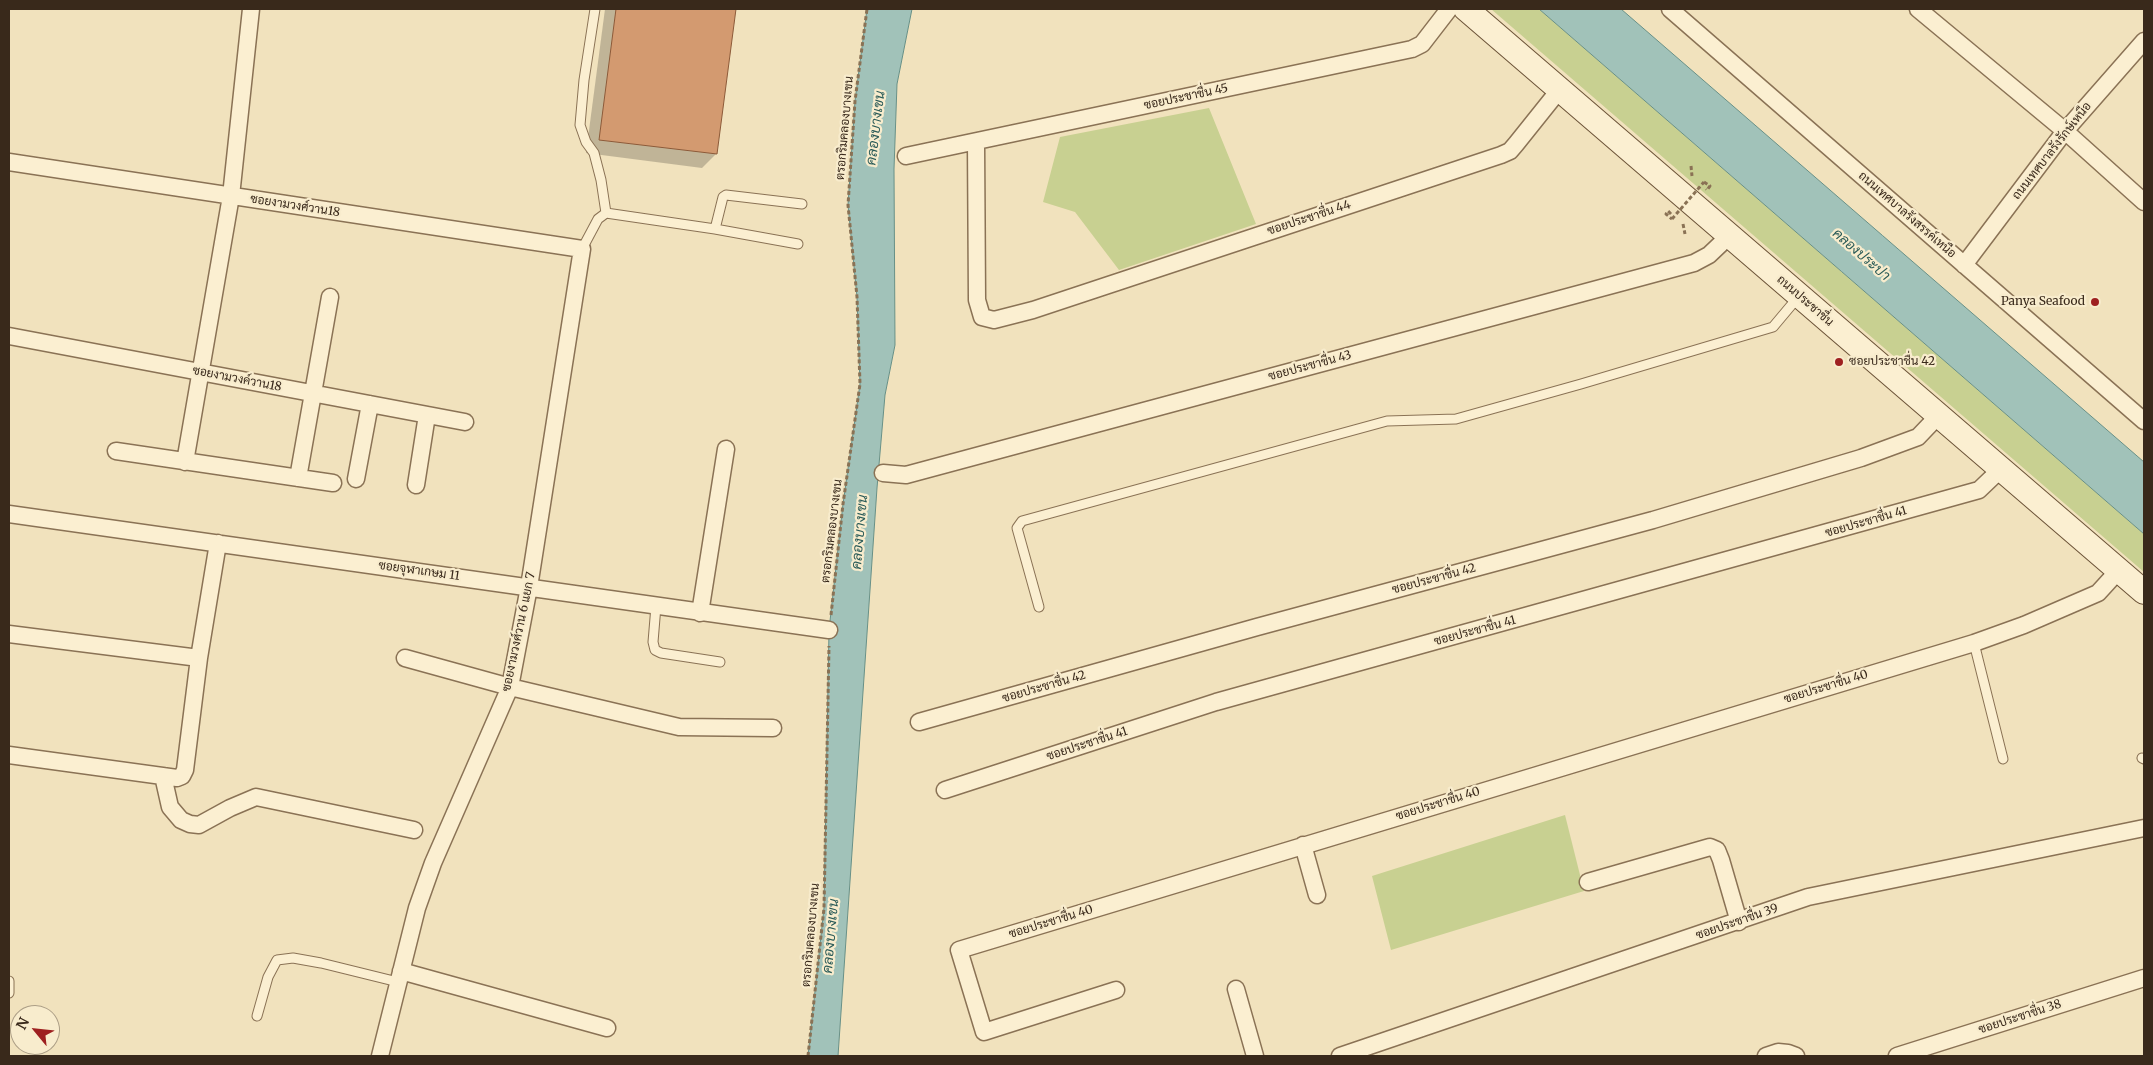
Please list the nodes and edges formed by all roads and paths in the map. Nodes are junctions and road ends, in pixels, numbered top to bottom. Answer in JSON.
{"nodes":[{"id":1,"x":251,"y":9,"type":"edge"},
{"id":2,"x":595,"y":9,"type":"edge"},
{"id":3,"x":867,"y":9,"type":"edge"},
{"id":4,"x":1449,"y":9,"type":"edge"},
{"id":5,"x":1466,"y":9,"type":"edge"},
{"id":6,"x":1670,"y":9,"type":"edge"},
{"id":7,"x":1918,"y":9,"type":"edge"},
{"id":8,"x":2144,"y":41,"type":"edge"},
{"id":9,"x":1560,"y":89,"type":"junction"},
{"id":10,"x":2065,"y":132,"type":"junction"},
{"id":11,"x":976,"y":142,"type":"junction"},
{"id":12,"x":906,"y":156,"type":"dead end"},
{"id":13,"x":9,"y":162,"type":"edge"},
{"id":14,"x":1704,"y":182,"type":"dead end"},
{"id":15,"x":232,"y":196,"type":"junction"},
{"id":16,"x":2144,"y":202,"type":"edge"},
{"id":17,"x":802,"y":204,"type":"dead end"},
{"id":18,"x":606,"y":213,"type":"junction"},
{"id":19,"x":715,"y":229,"type":"junction"},
{"id":20,"x":1685,"y":234,"type":"dead end"},
{"id":21,"x":1729,"y":236,"type":"junction"},
{"id":22,"x":798,"y":244,"type":"dead end"},
{"id":23,"x":582,"y":249,"type":"junction"},
{"id":24,"x":1964,"y":265,"type":"junction"},
{"id":25,"x":1799,"y":296,"type":"junction"},
{"id":26,"x":330,"y":297,"type":"dead end"},
{"id":27,"x":9,"y":336,"type":"edge"},
{"id":28,"x":201,"y":372,"type":"junction"},
{"id":29,"x":314,"y":394,"type":"junction"},
{"id":30,"x":370,"y":404,"type":"junction"},
{"id":31,"x":427,"y":415,"type":"junction"},
{"id":32,"x":1938,"y":415,"type":"junction"},
{"id":33,"x":2144,"y":421,"type":"edge"},
{"id":34,"x":464,"y":422,"type":"dead end"},
{"id":35,"x":726,"y":449,"type":"dead end"},
{"id":36,"x":116,"y":451,"type":"dead end"},
{"id":37,"x":186,"y":462,"type":"junction"},
{"id":38,"x":2001,"y":469,"type":"junction"},
{"id":39,"x":883,"y":473,"type":"dead end"},
{"id":40,"x":298,"y":478,"type":"junction"},
{"id":41,"x":356,"y":480,"type":"dead end"},
{"id":42,"x":333,"y":483,"type":"dead end"},
{"id":43,"x":416,"y":485,"type":"dead end"},
{"id":44,"x":9,"y":514,"type":"edge"},
{"id":45,"x":218,"y":543,"type":"junction"},
{"id":46,"x":2119,"y":570,"type":"junction"},
{"id":47,"x":529,"y":587,"type":"junction"},
{"id":48,"x":2144,"y":592,"type":"edge"},
{"id":49,"x":656,"y":606,"type":"junction"},
{"id":50,"x":1039,"y":607,"type":"dead end"},
{"id":51,"x":700,"y":613,"type":"junction"},
{"id":52,"x":829,"y":630,"type":"junction"},
{"id":53,"x":9,"y":634,"type":"edge"},
{"id":54,"x":1974,"y":643,"type":"junction"},
{"id":55,"x":199,"y":658,"type":"junction"},
{"id":56,"x":405,"y":658,"type":"dead end"},
{"id":57,"x":720,"y":662,"type":"dead end"},
{"id":58,"x":510,"y":687,"type":"junction"},
{"id":59,"x":919,"y":722,"type":"dead end"},
{"id":60,"x":773,"y":728,"type":"dead end"},
{"id":61,"x":9,"y":755,"type":"edge"},
{"id":62,"x":2003,"y":759,"type":"dead end"},
{"id":63,"x":163,"y":776,"type":"junction"},
{"id":64,"x":945,"y":790,"type":"dead end"},
{"id":65,"x":2144,"y":828,"type":"edge"},
{"id":66,"x":414,"y":830,"type":"dead end"},
{"id":67,"x":1303,"y":846,"type":"junction"},
{"id":68,"x":1588,"y":882,"type":"dead end"},
{"id":69,"x":1317,"y":895,"type":"dead end"},
{"id":70,"x":1739,"y":922,"type":"junction"},
{"id":71,"x":399,"y":977,"type":"junction"},
{"id":72,"x":2144,"y":978,"type":"edge"},
{"id":73,"x":9,"y":981,"type":"edge"},
{"id":74,"x":1236,"y":989,"type":"dead end"},
{"id":75,"x":1116,"y":990,"type":"dead end"},
{"id":76,"x":9,"y":993,"type":"edge"},
{"id":77,"x":257,"y":1016,"type":"dead end"},
{"id":78,"x":607,"y":1028,"type":"dead end"},
{"id":79,"x":380,"y":1056,"type":"edge"},
{"id":80,"x":808,"y":1056,"type":"edge"},
{"id":81,"x":1256,"y":1056,"type":"edge"},
{"id":82,"x":1340,"y":1056,"type":"edge"},
{"id":83,"x":1766,"y":1056,"type":"edge"},
{"id":84,"x":1796,"y":1056,"type":"edge"},
{"id":85,"x":1897,"y":1056,"type":"edge"}],
"edges":[{"from":1,"to":15,"type":"street"},
{"from":2,"to":18,"type":"lane"},
{"from":3,"to":52,"type":"path","name":"ตรอกริมคลองบางเขน"},
{"from":4,"to":11,"type":"street","name":"ซอยประชาชื่น 45"},
{"from":5,"to":9,"type":"main road","name":"ถนนประชาชื่น"},
{"from":6,"to":24,"type":"street","name":"ถนนเทศบาลรังสรรค์เหนือ"},
{"from":7,"to":10,"type":"street"},
{"from":8,"to":10,"type":"street","name":"ถนนเทศบาลรังรักษ์เหนือ"},
{"from":9,"to":11,"type":"street","name":"ซอยประชาชื่น 44"},
{"from":9,"to":21,"type":"main road","name":"ถนนประชาชื่น"},
{"from":10,"to":16,"type":"street"},
{"from":10,"to":24,"type":"street","name":"ถนนเทศบาลรังรักษ์เหนือ"},
{"from":11,"to":12,"type":"street","name":"ซอยประชาชื่น 45"},
{"from":13,"to":15,"type":"street","name":"ซอยงามวงศ์วาน18"},
{"from":14,"to":20,"type":"path","bridge":true},
{"from":15,"to":23,"type":"street","name":"ซอยงามวงศ์วาน18"},
{"from":15,"to":28,"type":"street"},
{"from":17,"to":19,"type":"lane"},
{"from":18,"to":19,"type":"lane"},
{"from":18,"to":23,"type":"lane"},
{"from":19,"to":22,"type":"lane"},
{"from":21,"to":25,"type":"main road","name":"ถนนประชาชื่น"},
{"from":21,"to":39,"type":"street","name":"ซอยประชาชื่น 43"},
{"from":23,"to":47,"type":"street","name":"ซอยงามวงศ์วาน 6 แยก 7"},
{"from":24,"to":33,"type":"street","name":"ถนนเทศบาลรังสรรค์เหนือ"},
{"from":25,"to":32,"type":"main road","name":"ถนนประชาชื่น"},
{"from":25,"to":50,"type":"lane"},
{"from":26,"to":29,"type":"street"},
{"from":27,"to":28,"type":"street","name":"ซอยงามวงค์วาน18"},
{"from":28,"to":29,"type":"street","name":"ซอยงามวงค์วาน18"},
{"from":28,"to":37,"type":"street"},
{"from":29,"to":30,"type":"street","name":"ซอยงามวงค์วาน18"},
{"from":29,"to":40,"type":"street"},
{"from":30,"to":31,"type":"street","name":"ซอยงามวงค์วาน18"},
{"from":30,"to":41,"type":"street"},
{"from":31,"to":34,"type":"street","name":"ซอยงามวงค์วาน18"},
{"from":31,"to":43,"type":"street"},
{"from":32,"to":38,"type":"main road","name":"ถนนประชาชื่น"},
{"from":32,"to":59,"type":"street","name":"ซอยประชาชื่น 42"},
{"from":35,"to":51,"type":"street"},
{"from":36,"to":37,"type":"street"},
{"from":37,"to":40,"type":"street"},
{"from":38,"to":46,"type":"main road","name":"ถนนประชาชื่น"},
{"from":38,"to":64,"type":"street","name":"ซอยประชาชื่น 41"},
{"from":40,"to":42,"type":"street"},
{"from":44,"to":45,"type":"street","name":"ซอยจุฬาเกษม 11"},
{"from":45,"to":47,"type":"street","name":"ซอยจุฬาเกษม 11"},
{"from":45,"to":55,"type":"street"},
{"from":46,"to":48,"type":"main road","name":"ถนนประชาชื่น"},
{"from":46,"to":54,"type":"street","name":"ซอยประชาชื่น 40"},
{"from":47,"to":49,"type":"street","name":"ซอยจุฬาเกษม 11"},
{"from":47,"to":58,"type":"street","name":"ซอยงามวงศ์วาน 6 แยก 7"},
{"from":49,"to":51,"type":"street","name":"ซอยจุฬาเกษม 11"},
{"from":49,"to":57,"type":"lane"},
{"from":51,"to":52,"type":"street","name":"ซอยจุฬาเกษม 11"},
{"from":52,"to":80,"type":"path","name":"ตรอกริมคลองบางเขน"},
{"from":53,"to":55,"type":"street"},
{"from":54,"to":62,"type":"lane"},
{"from":54,"to":67,"type":"street","name":"ซอยประชาชื่น 40"},
{"from":55,"to":63,"type":"street"},
{"from":56,"to":58,"type":"street"},
{"from":58,"to":60,"type":"street"},
{"from":58,"to":71,"type":"street","name":"ซอยงามวงศ์วาน 6 แยก 7"},
{"from":61,"to":63,"type":"street"},
{"from":63,"to":66,"type":"street"},
{"from":65,"to":70,"type":"street","name":"ซอยประชาชื่น 39"},
{"from":67,"to":69,"type":"street"},
{"from":67,"to":75,"type":"street","name":"ซอยประชาชื่น 40"},
{"from":68,"to":70,"type":"street"},
{"from":70,"to":82,"type":"street","name":"ซอยประชาชื่น 39"},
{"from":71,"to":77,"type":"lane"},
{"from":71,"to":78,"type":"street"},
{"from":71,"to":79,"type":"street","name":"ซอยงามวงศ์วาน 6 แยก 7"},
{"from":72,"to":85,"type":"street","name":"ซอยประชาชื่น 38"},
{"from":73,"to":76,"type":"lane"},
{"from":74,"to":81,"type":"street"},
{"from":83,"to":84,"type":"street"}]}
